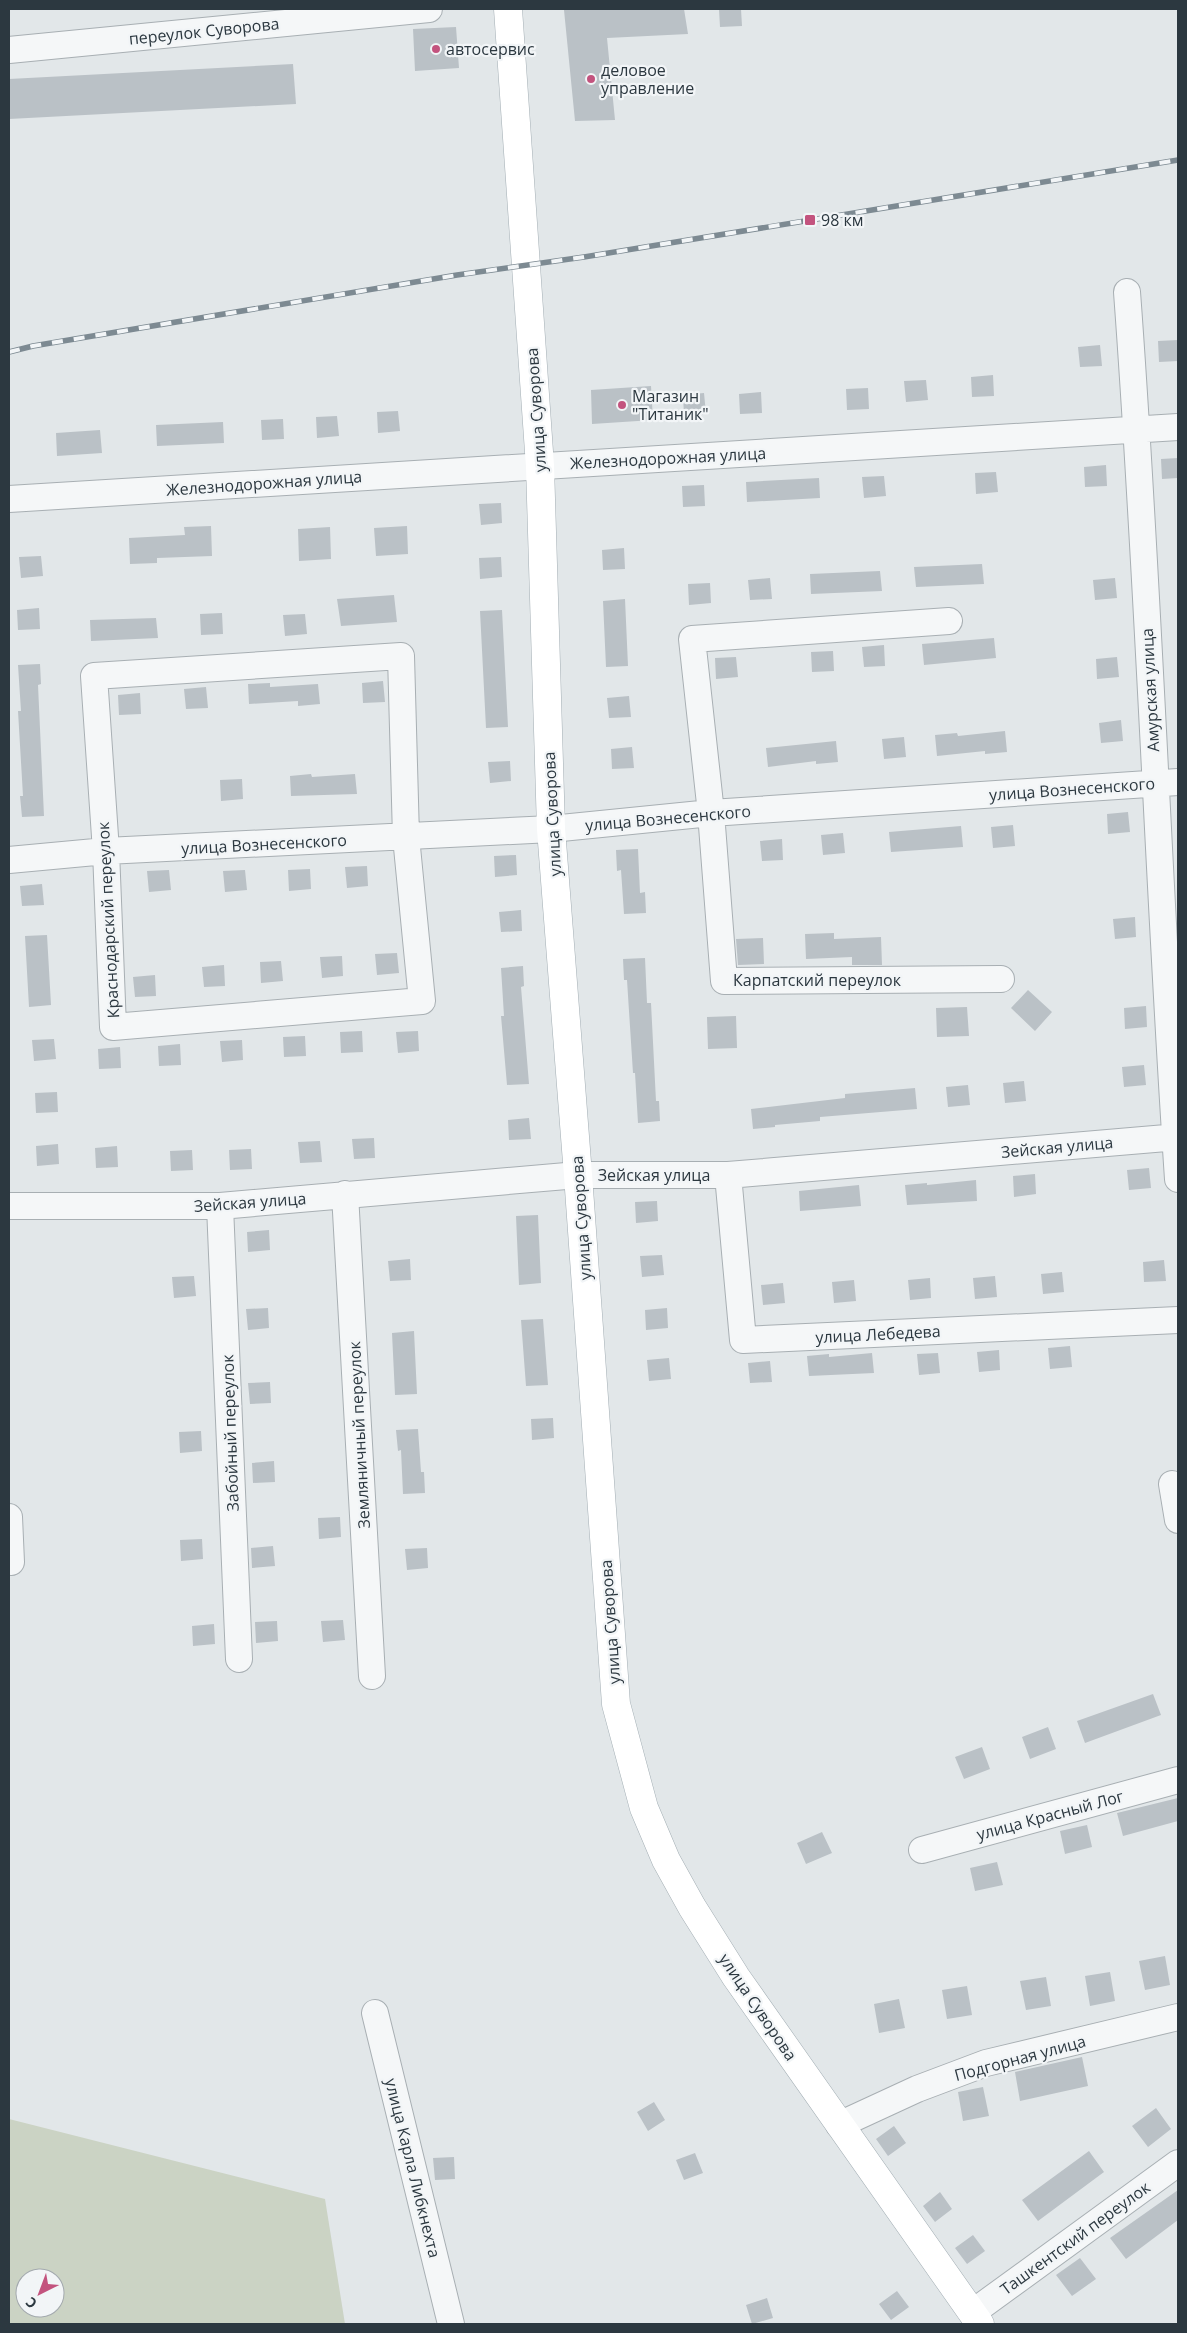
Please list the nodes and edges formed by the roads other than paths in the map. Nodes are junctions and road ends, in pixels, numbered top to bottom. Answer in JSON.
{"nodes":[{"id":1,"x":429,"y":9,"type":"edge"},
{"id":2,"x":508,"y":9,"type":"edge"},
{"id":3,"x":9,"y":50,"type":"edge"},
{"id":4,"x":1127,"y":292,"type":"dead end"},
{"id":5,"x":1178,"y":428,"type":"edge"},
{"id":6,"x":1137,"y":430,"type":"junction"},
{"id":7,"x":540,"y":466,"type":"junction"},
{"id":8,"x":9,"y":499,"type":"edge"},
{"id":9,"x":949,"y":622,"type":"dead end"},
{"id":10,"x":1166,"y":783,"type":"edge"},
{"id":11,"x":711,"y":813,"type":"junction"},
{"id":12,"x":551,"y":829,"type":"junction"},
{"id":13,"x":406,"y":837,"type":"junction"},
{"id":14,"x":106,"y":851,"type":"junction"},
{"id":15,"x":9,"y":860,"type":"edge"},
{"id":16,"x":1001,"y":979,"type":"dead end"},
{"id":17,"x":1177,"y":1137,"type":"edge"},
{"id":18,"x":728,"y":1175,"type":"junction"},
{"id":19,"x":578,"y":1176,"type":"junction"},
{"id":20,"x":1178,"y":1179,"type":"edge"},
{"id":21,"x":346,"y":1194,"type":"junction"},
{"id":22,"x":9,"y":1206,"type":"edge"},
{"id":23,"x":220,"y":1206,"type":"junction"},
{"id":24,"x":1178,"y":1320,"type":"edge"},
{"id":25,"x":1172,"y":1484,"type":"dead end"},
{"id":26,"x":9,"y":1517,"type":"edge"},
{"id":27,"x":1178,"y":1520,"type":"edge"},
{"id":28,"x":11,"y":1562,"type":"dead end"},
{"id":29,"x":239,"y":1659,"type":"dead end"},
{"id":30,"x":372,"y":1676,"type":"dead end"},
{"id":31,"x":1178,"y":1780,"type":"edge"},
{"id":32,"x":922,"y":1850,"type":"dead end"},
{"id":33,"x":375,"y":2012,"type":"dead end"},
{"id":34,"x":1178,"y":2017,"type":"edge"},
{"id":35,"x":839,"y":2125,"type":"junction"},
{"id":36,"x":1178,"y":2162,"type":"edge"},
{"id":37,"x":976,"y":2318,"type":"edge"},
{"id":38,"x":451,"y":2324,"type":"edge"}],
"edges":[{"from":1,"to":3,"type":"street","name":"переулок Суворова"},
{"from":2,"to":7,"type":"main road","name":"улица Суворова"},
{"from":4,"to":6,"type":"street","name":"Амурская улица"},
{"from":5,"to":6,"type":"street","name":"Железнодорожная улица"},
{"from":6,"to":7,"type":"street","name":"Железнодорожная улица"},
{"from":6,"to":10,"type":"street","name":"Амурская улица"},
{"from":7,"to":8,"type":"street","name":"Железнодорожная улица"},
{"from":7,"to":12,"type":"main road","name":"улица Суворова"},
{"from":9,"to":11,"type":"street","name":"Карпатский переулок"},
{"from":10,"to":11,"type":"street","name":"улица Вознесенского"},
{"from":10,"to":17,"type":"street","name":"Амурская улица"},
{"from":11,"to":12,"type":"street","name":"улица Вознесенского"},
{"from":11,"to":16,"type":"street","name":"Карпатский переулок"},
{"from":12,"to":13,"type":"street","name":"улица Вознесенского"},
{"from":12,"to":19,"type":"main road","name":"улица Суворова"},
{"from":13,"to":14,"type":"street","name":"улица Вознесенского"},
{"from":13,"to":14,"type":"street","name":"Краснодарский переулок"},
{"from":13,"to":14,"type":"street","name":"Краснодарский переулок"},
{"from":14,"to":15,"type":"street","name":"улица Вознесенского"},
{"from":17,"to":18,"type":"street","name":"Зейская улица"},
{"from":17,"to":20,"type":"street","name":"Амурская улица"},
{"from":18,"to":19,"type":"street","name":"Зейская улица"},
{"from":18,"to":24,"type":"street","name":"улица Лебедева"},
{"from":19,"to":21,"type":"street","name":"Зейская улица"},
{"from":19,"to":35,"type":"main road","name":"улица Суворова"},
{"from":21,"to":23,"type":"street","name":"Зейская улица"},
{"from":21,"to":30,"type":"street","name":"Земляничный переулок"},
{"from":22,"to":23,"type":"street","name":"Зейская улица"},
{"from":23,"to":29,"type":"street","name":"Забойный переулок"},
{"from":25,"to":27,"type":"street"},
{"from":26,"to":28,"type":"street"},
{"from":31,"to":32,"type":"street","name":"улица Красный Лог"},
{"from":33,"to":38,"type":"street","name":"улица Карла Либкнехта"},
{"from":34,"to":35,"type":"street","name":"Подгорная улица"},
{"from":35,"to":37,"type":"main road","name":"улица Суворова"},
{"from":36,"to":37,"type":"street","name":"Ташкентский переулок"}]}
